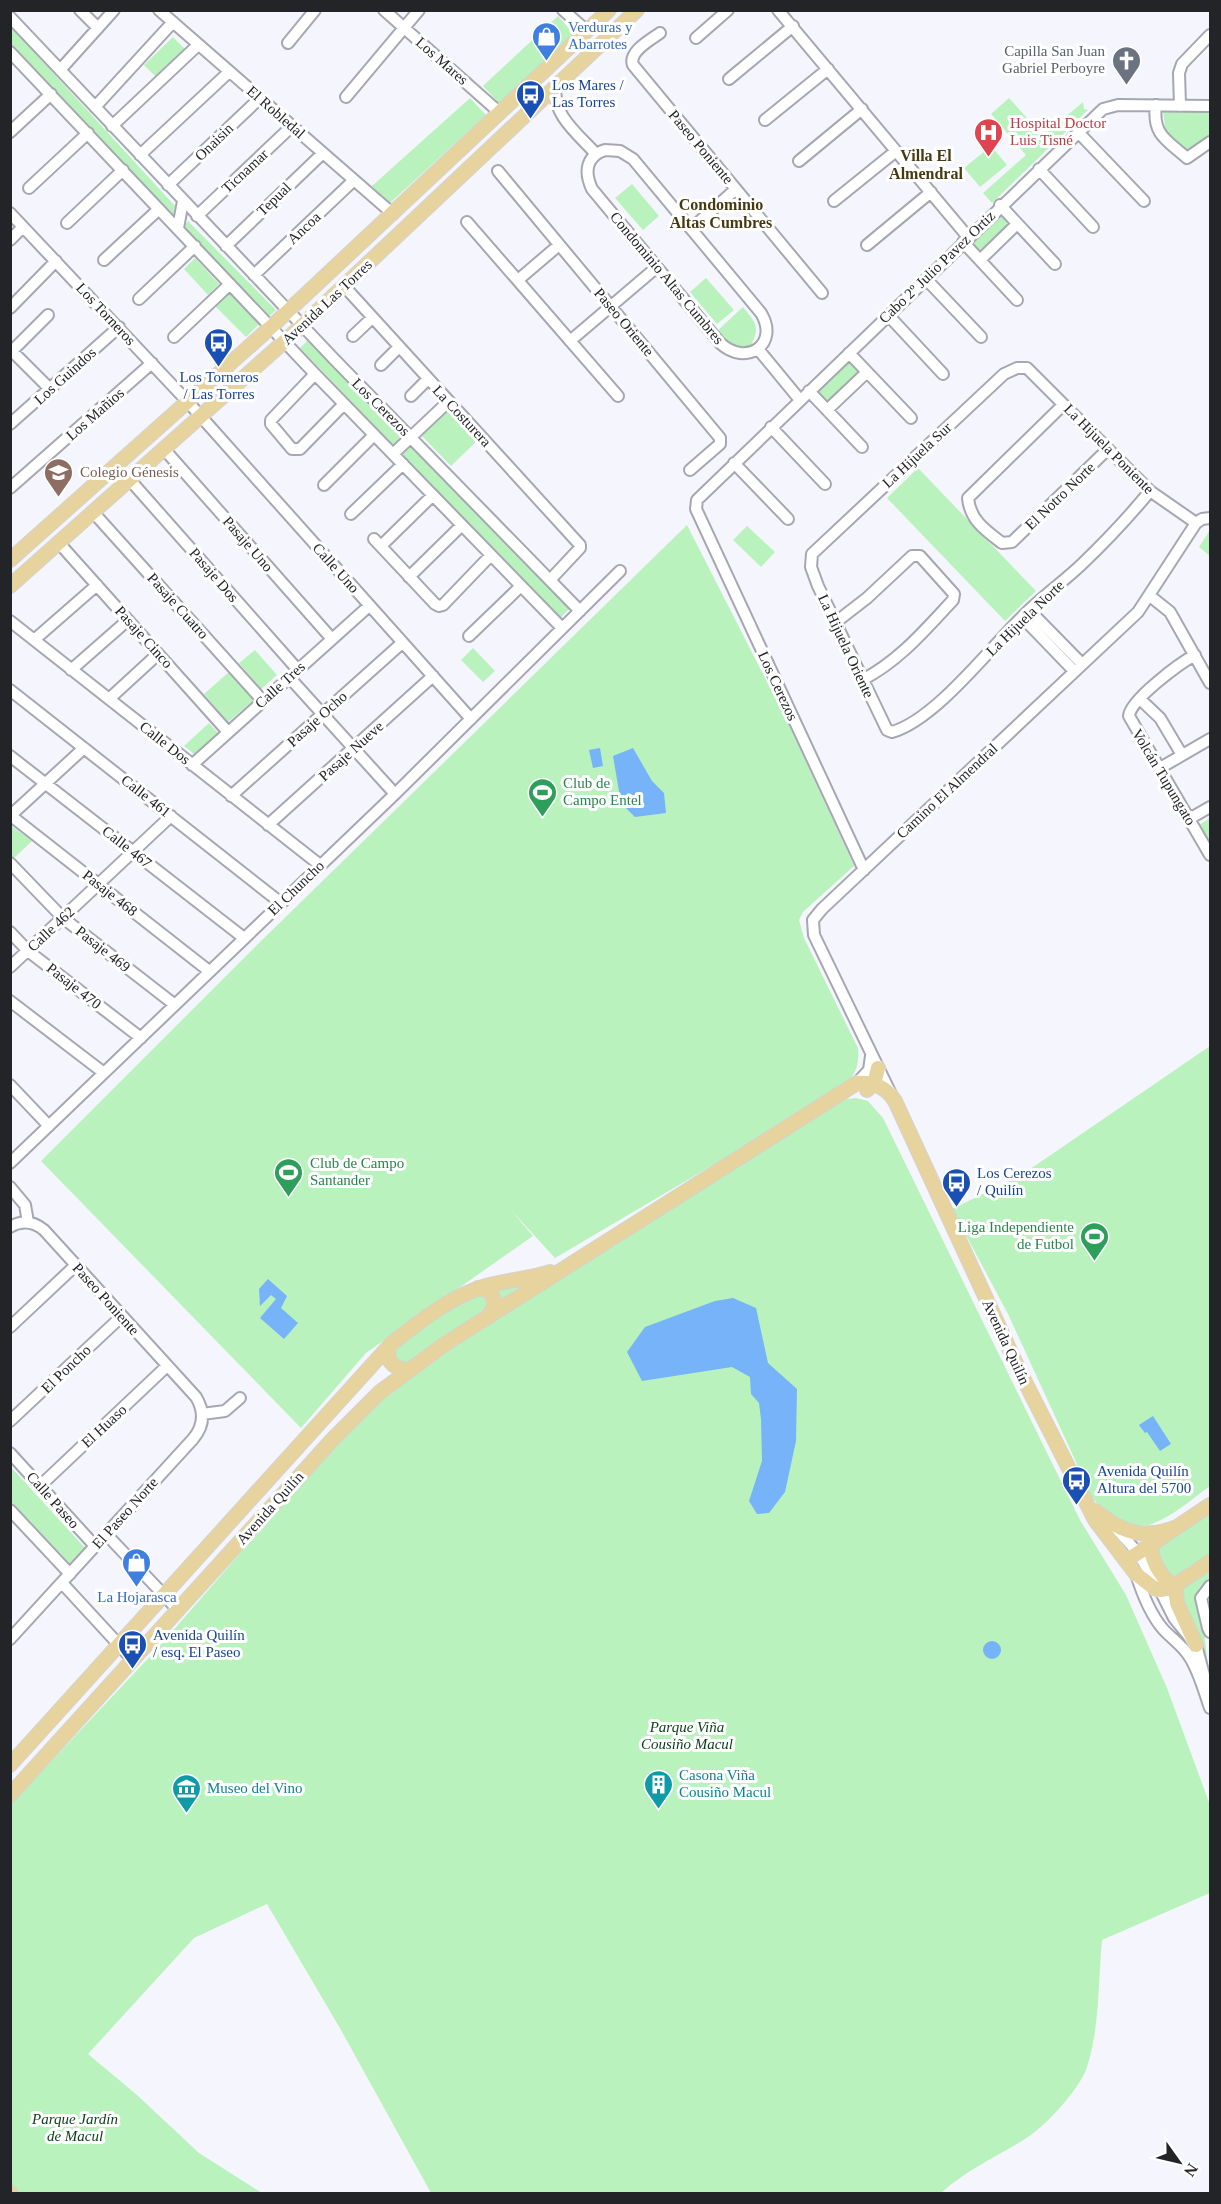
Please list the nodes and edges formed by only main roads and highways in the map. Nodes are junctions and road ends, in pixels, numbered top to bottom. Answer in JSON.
{"nodes":[{"id":1,"x":637,"y":10,"type":"edge"},
{"id":2,"x":604,"y":15,"type":"edge"},
{"id":3,"x":613,"y":33,"type":"junction"},
{"id":4,"x":489,"y":123,"type":"junction"},
{"id":5,"x":502,"y":138,"type":"junction"},
{"id":6,"x":13,"y":552,"type":"edge"},
{"id":7,"x":10,"y":586,"type":"edge"},
{"id":8,"x":878,"y":1068,"type":"road end"},
{"id":9,"x":865,"y":1086,"type":"junction"},
{"id":10,"x":901,"y":1116,"type":"junction"},
{"id":11,"x":568,"y":1265,"type":"junction"},
{"id":12,"x":477,"y":1288,"type":"junction"},
{"id":13,"x":488,"y":1317,"type":"junction"},
{"id":14,"x":391,"y":1344,"type":"junction"},
{"id":15,"x":408,"y":1370,"type":"junction"},
{"id":16,"x":1087,"y":1504,"type":"junction"},
{"id":17,"x":1210,"y":1505,"type":"edge"},
{"id":18,"x":1179,"y":1526,"type":"junction"},
{"id":19,"x":1155,"y":1541,"type":"junction"},
{"id":20,"x":1132,"y":1557,"type":"junction"},
{"id":21,"x":1210,"y":1562,"type":"edge"},
{"id":22,"x":1175,"y":1585,"type":"junction"},
{"id":23,"x":1196,"y":1644,"type":"road end"},
{"id":24,"x":10,"y":1765,"type":"edge"},
{"id":25,"x":10,"y":1795,"type":"edge"}],
"edges":[{"from":1,"to":3,"type":"main road","name":"Avenida Las Torres"},
{"from":2,"to":3,"type":"main road"},
{"from":2,"to":4,"type":"main road","name":"Avenida Las Torres"},
{"from":3,"to":5,"type":"main road","name":"Avenida Las Torres"},
{"from":4,"to":5,"type":"main road"},
{"from":4,"to":6,"type":"main road","name":"Avenida Las Torres"},
{"from":5,"to":7,"type":"main road","name":"Avenida Las Torres"},
{"from":8,"to":9,"type":"main road"},
{"from":9,"to":10,"type":"main road","name":"Avenida Quilín"},
{"from":9,"to":10,"type":"main road","name":"Avenida Quilín"},
{"from":9,"to":11,"type":"main road","name":"Avenida Quilín"},
{"from":10,"to":16,"type":"main road","name":"Avenida Quilín"},
{"from":11,"to":12,"type":"main road","name":"Avenida Quilín"},
{"from":11,"to":13,"type":"main road","name":"Avenida Quilín"},
{"from":12,"to":13,"type":"main road"},
{"from":12,"to":14,"type":"main road","name":"Avenida Quilín"},
{"from":13,"to":15,"type":"main road","name":"Avenida Quilín"},
{"from":14,"to":15,"type":"main road"},
{"from":14,"to":24,"type":"main road","name":"Avenida Quilín"},
{"from":15,"to":25,"type":"main road","name":"Avenida Quilín"},
{"from":16,"to":18,"type":"main road"},
{"from":16,"to":20,"type":"main road","name":"Avenida Quilín"},
{"from":17,"to":18,"type":"main road"},
{"from":18,"to":19,"type":"main road"},
{"from":19,"to":20,"type":"main road"},
{"from":19,"to":22,"type":"main road"},
{"from":20,"to":22,"type":"main road","name":"Avenida Quilín"},
{"from":21,"to":22,"type":"main road"},
{"from":22,"to":23,"type":"main road"}]}
